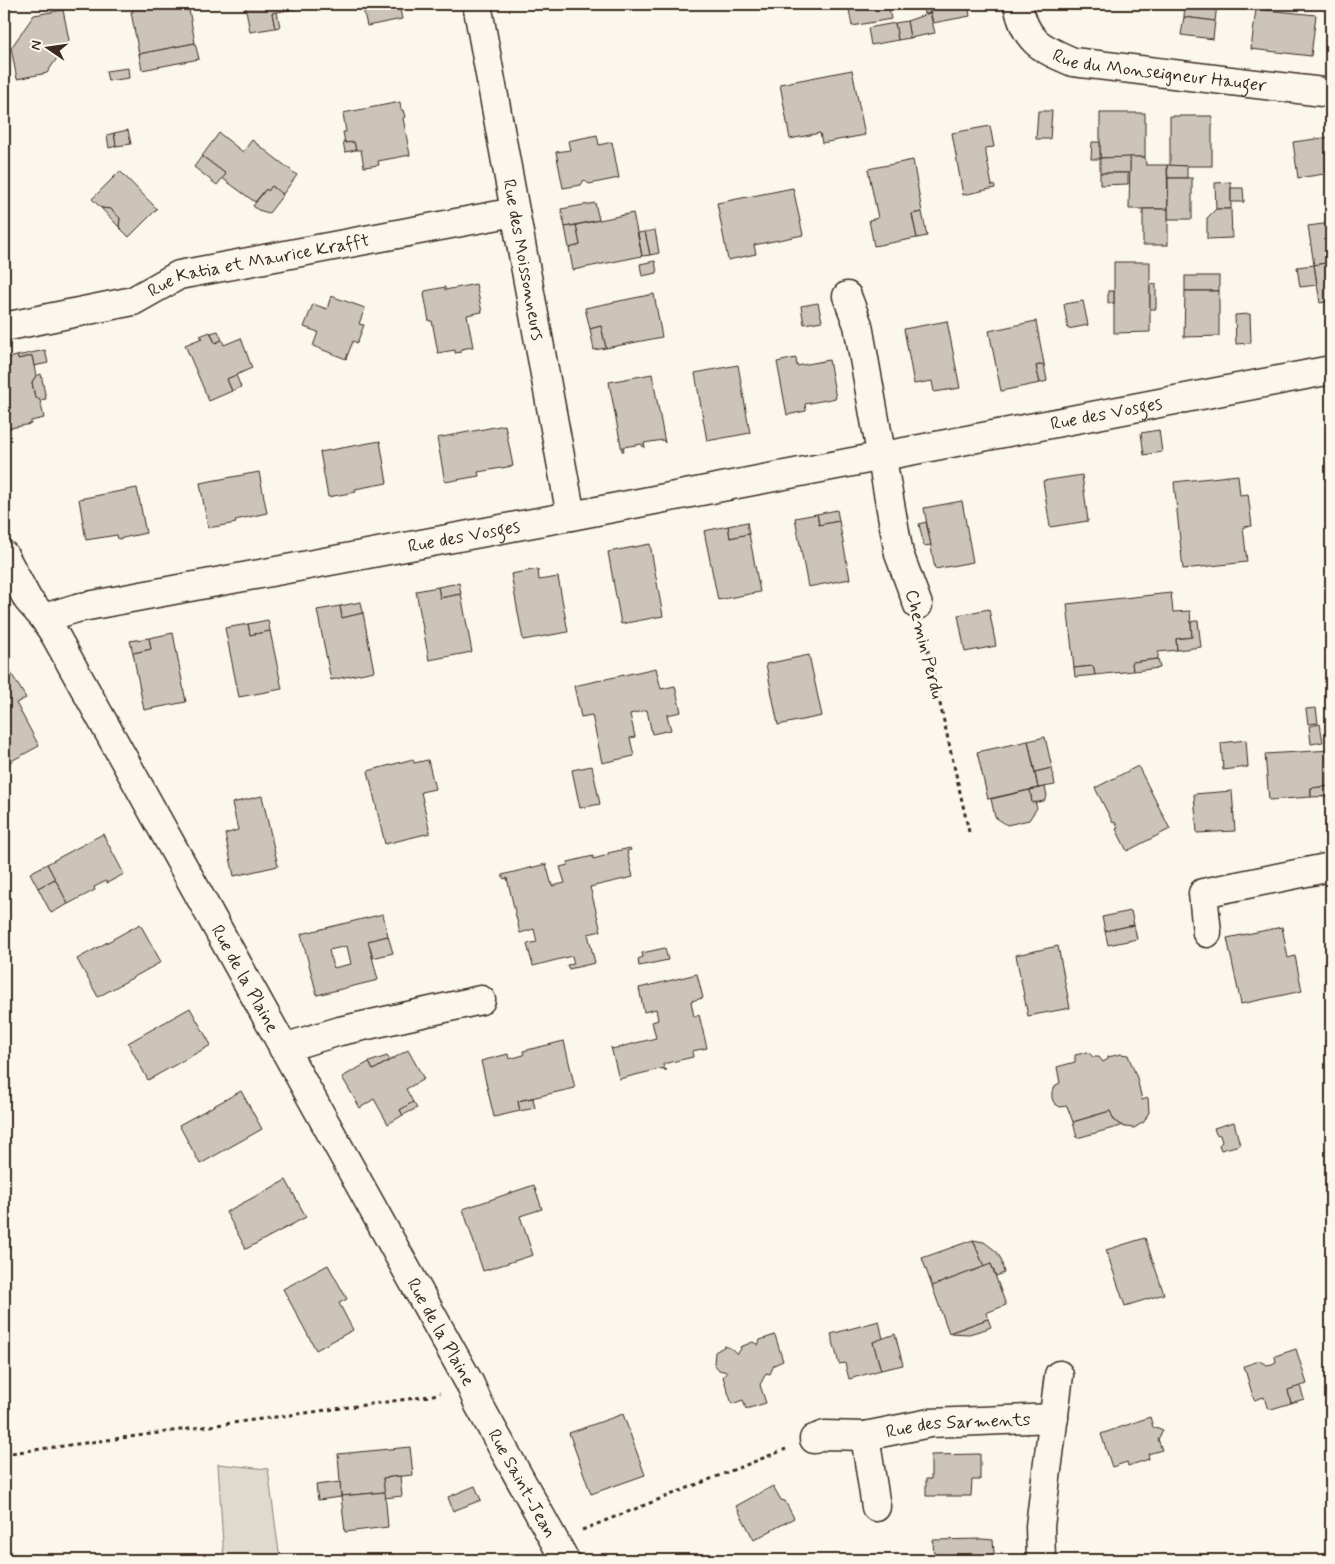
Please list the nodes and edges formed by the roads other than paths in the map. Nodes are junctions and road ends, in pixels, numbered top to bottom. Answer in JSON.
{"nodes":[{"id":1,"x":477,"y":4,"type":"edge"},
{"id":2,"x":1018,"y":4,"type":"edge"},
{"id":3,"x":1331,"y":92,"type":"edge"},
{"id":4,"x":515,"y":212,"type":"junction"},
{"id":5,"x":847,"y":296,"type":"dead end"},
{"id":6,"x":4,"y":327,"type":"edge"},
{"id":7,"x":1331,"y":370,"type":"edge"},
{"id":8,"x":883,"y":456,"type":"junction"},
{"id":9,"x":571,"y":516,"type":"junction"},
{"id":10,"x":4,"y":555,"type":"edge"},
{"id":11,"x":918,"y":605,"type":"road end"},
{"id":12,"x":44,"y":618,"type":"junction"},
{"id":13,"x":1331,"y":867,"type":"edge"},
{"id":14,"x":1207,"y":933,"type":"dead end"},
{"id":15,"x":481,"y":1000,"type":"dead end"},
{"id":16,"x":284,"y":1048,"type":"junction"},
{"id":17,"x":1059,"y":1375,"type":"dead end"},
{"id":18,"x":474,"y":1394,"type":"joint"},
{"id":19,"x":1054,"y":1418,"type":"junction"},
{"id":20,"x":865,"y":1436,"type":"junction"},
{"id":21,"x":814,"y":1439,"type":"road end"},
{"id":22,"x":876,"y":1506,"type":"dead end"},
{"id":23,"x":560,"y":1550,"type":"edge"},
{"id":24,"x":1042,"y":1560,"type":"edge"}],
"edges":[{"from":1,"to":4,"type":"street","name":"Rue des Moissonneurs"},
{"from":2,"to":3,"type":"street","name":"Rue du Monseigneur Hauger"},
{"from":4,"to":6,"type":"street","name":"Rue Katia et Maurice Krafft"},
{"from":4,"to":9,"type":"street","name":"Rue des Moissonneurs"},
{"from":5,"to":8,"type":"street"},
{"from":7,"to":8,"type":"street","name":"Rue des Vosges"},
{"from":8,"to":9,"type":"street","name":"Rue des Vosges"},
{"from":8,"to":11,"type":"street","name":"Chemin Perdu"},
{"from":9,"to":12,"type":"street","name":"Rue des Vosges"},
{"from":10,"to":12,"type":"street","name":"Rue de la Plaine"},
{"from":12,"to":16,"type":"street","name":"Rue de la Plaine"},
{"from":13,"to":14,"type":"street"},
{"from":15,"to":16,"type":"street"},
{"from":16,"to":18,"type":"street","name":"Rue de la Plaine"},
{"from":17,"to":19,"type":"street","name":"Rue des Sarments"},
{"from":18,"to":23,"type":"street","name":"Rue Saint-Jean"},
{"from":19,"to":20,"type":"street","name":"Rue des Sarments"},
{"from":19,"to":24,"type":"street","name":"Rue des Sarments"},
{"from":20,"to":21,"type":"street","name":"Rue des Sarments"},
{"from":20,"to":22,"type":"street","name":"Rue des Sarments"}]}
